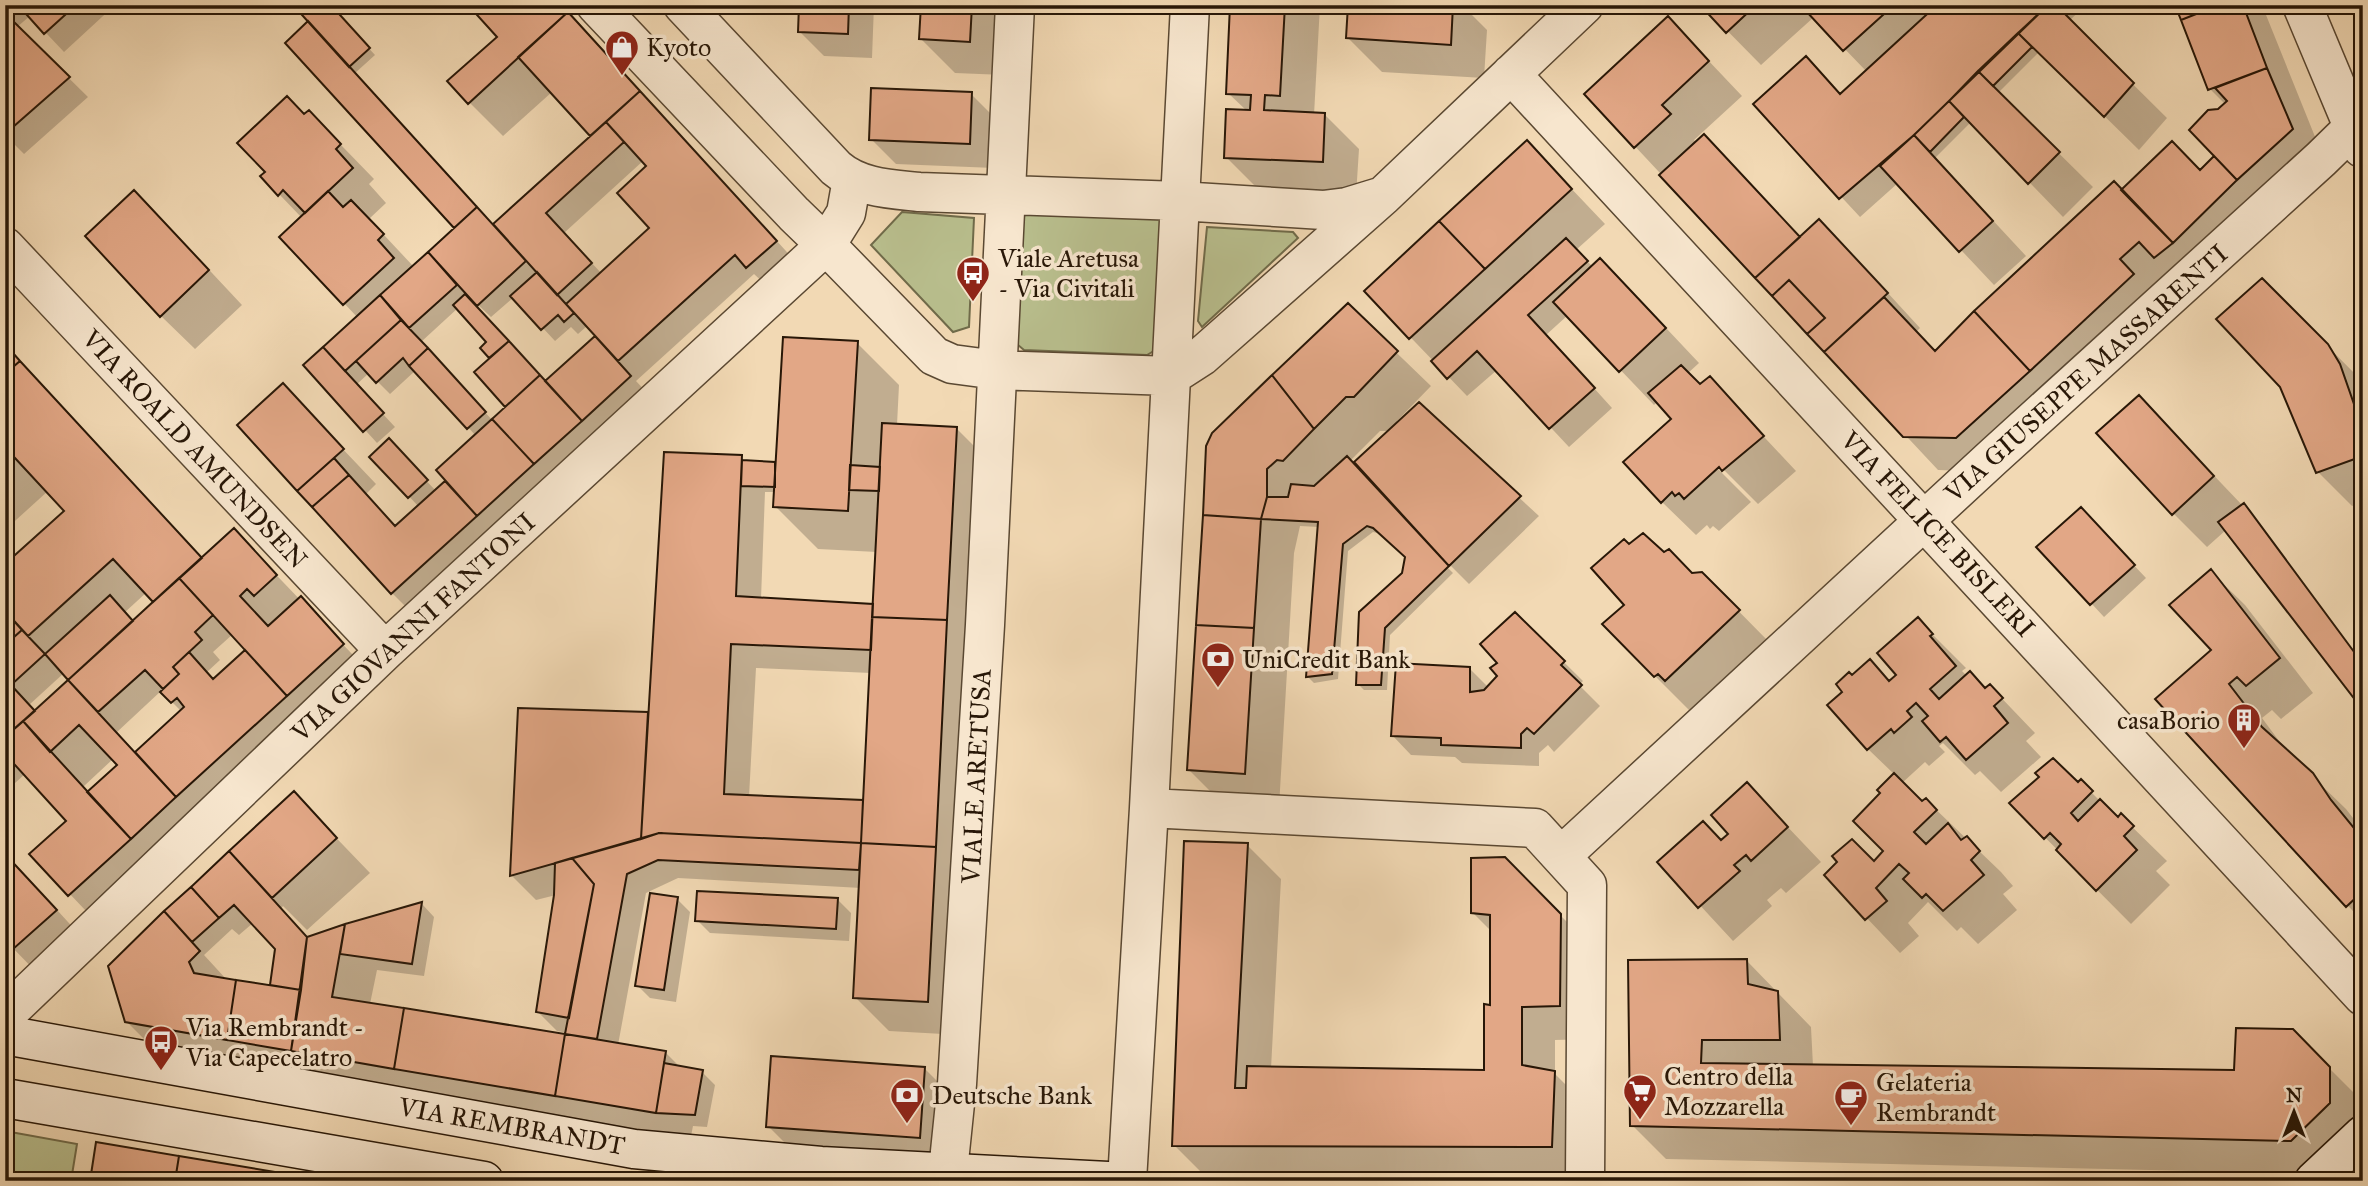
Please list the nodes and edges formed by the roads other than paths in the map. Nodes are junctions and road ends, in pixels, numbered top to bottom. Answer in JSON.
{"nodes":[{"id":1,"x":596,"y":5,"type":"edge"},
{"id":2,"x":683,"y":5,"type":"edge"},
{"id":3,"x":1015,"y":5,"type":"edge"},
{"id":4,"x":1190,"y":5,"type":"edge"},
{"id":5,"x":1584,"y":5,"type":"edge"},
{"id":6,"x":2301,"y":5,"type":"edge"},
{"id":7,"x":1511,"y":74,"type":"junction"},
{"id":8,"x":2359,"y":131,"type":"edge"},
{"id":9,"x":852,"y":179,"type":"junction"},
{"id":10,"x":1006,"y":194,"type":"junction"},
{"id":11,"x":1383,"y":196,"type":"junction"},
{"id":12,"x":1179,"y":201,"type":"junction"},
{"id":13,"x":826,"y":245,"type":"junction"},
{"id":14,"x":5,"y":247,"type":"edge"},
{"id":15,"x":997,"y":370,"type":"junction"},
{"id":16,"x":1171,"y":376,"type":"junction"},
{"id":17,"x":1925,"y":520,"type":"junction"},
{"id":18,"x":385,"y":651,"type":"junction"},
{"id":19,"x":1149,"y":808,"type":"junction"},
{"id":20,"x":1561,"y":856,"type":"junction"},
{"id":21,"x":2363,"y":996,"type":"edge"},
{"id":22,"x":5,"y":1015,"type":"edge"},
{"id":23,"x":5,"y":1035,"type":"edge"},
{"id":24,"x":5,"y":1098,"type":"edge"},
{"id":25,"x":2363,"y":1135,"type":"edge"},
{"id":26,"x":948,"y":1176,"type":"edge"},
{"id":27,"x":484,"y":1181,"type":"edge"},
{"id":28,"x":1108,"y":1181,"type":"edge"},
{"id":29,"x":1127,"y":1181,"type":"edge"},
{"id":30,"x":1585,"y":1181,"type":"edge"},
{"id":31,"x":2314,"y":1181,"type":"edge"}],
"edges":[{"from":1,"to":13,"type":"street"},
{"from":2,"to":9,"type":"street"},
{"from":3,"to":10,"type":"street","name":"VIALE ARETUSA"},
{"from":4,"to":12,"type":"street"},
{"from":5,"to":7,"type":"street"},
{"from":6,"to":8,"type":"street"},
{"from":7,"to":11,"type":"street"},
{"from":7,"to":17,"type":"street","name":"VIA FELICE BISLERI"},
{"from":8,"to":17,"type":"street","name":"VIA GIUSEPPE MASSARENTI"},
{"from":9,"to":10,"type":"street"},
{"from":9,"to":13,"type":"street","name":"VIA GIOVANNI FANTONI"},
{"from":10,"to":12,"type":"street"},
{"from":10,"to":15,"type":"street","name":"VIALE ARETUSA"},
{"from":11,"to":12,"type":"street"},
{"from":11,"to":16,"type":"street"},
{"from":12,"to":16,"type":"street"},
{"from":13,"to":15,"type":"street"},
{"from":13,"to":18,"type":"street","name":"VIA GIOVANNI FANTONI"},
{"from":14,"to":18,"type":"street","name":"VIA ROALD AMUNDSEN"},
{"from":15,"to":16,"type":"street"},
{"from":15,"to":26,"type":"street","name":"VIALE ARETUSA"},
{"from":16,"to":19,"type":"street"},
{"from":17,"to":20,"type":"street","name":"VIA GIUSEPPE MASSARENTI"},
{"from":17,"to":21,"type":"street","name":"VIA FELICE BISLERI"},
{"from":18,"to":22,"type":"street","name":"VIA GIOVANNI FANTONI"},
{"from":19,"to":20,"type":"street"},
{"from":19,"to":29,"type":"street"},
{"from":20,"to":30,"type":"street"},
{"from":23,"to":26,"type":"street","name":"VIA REMBRANDT"},
{"from":24,"to":27,"type":"street"},
{"from":25,"to":31,"type":"street"},
{"from":26,"to":28,"type":"street","name":"VIA REMBRANDT"}]}
